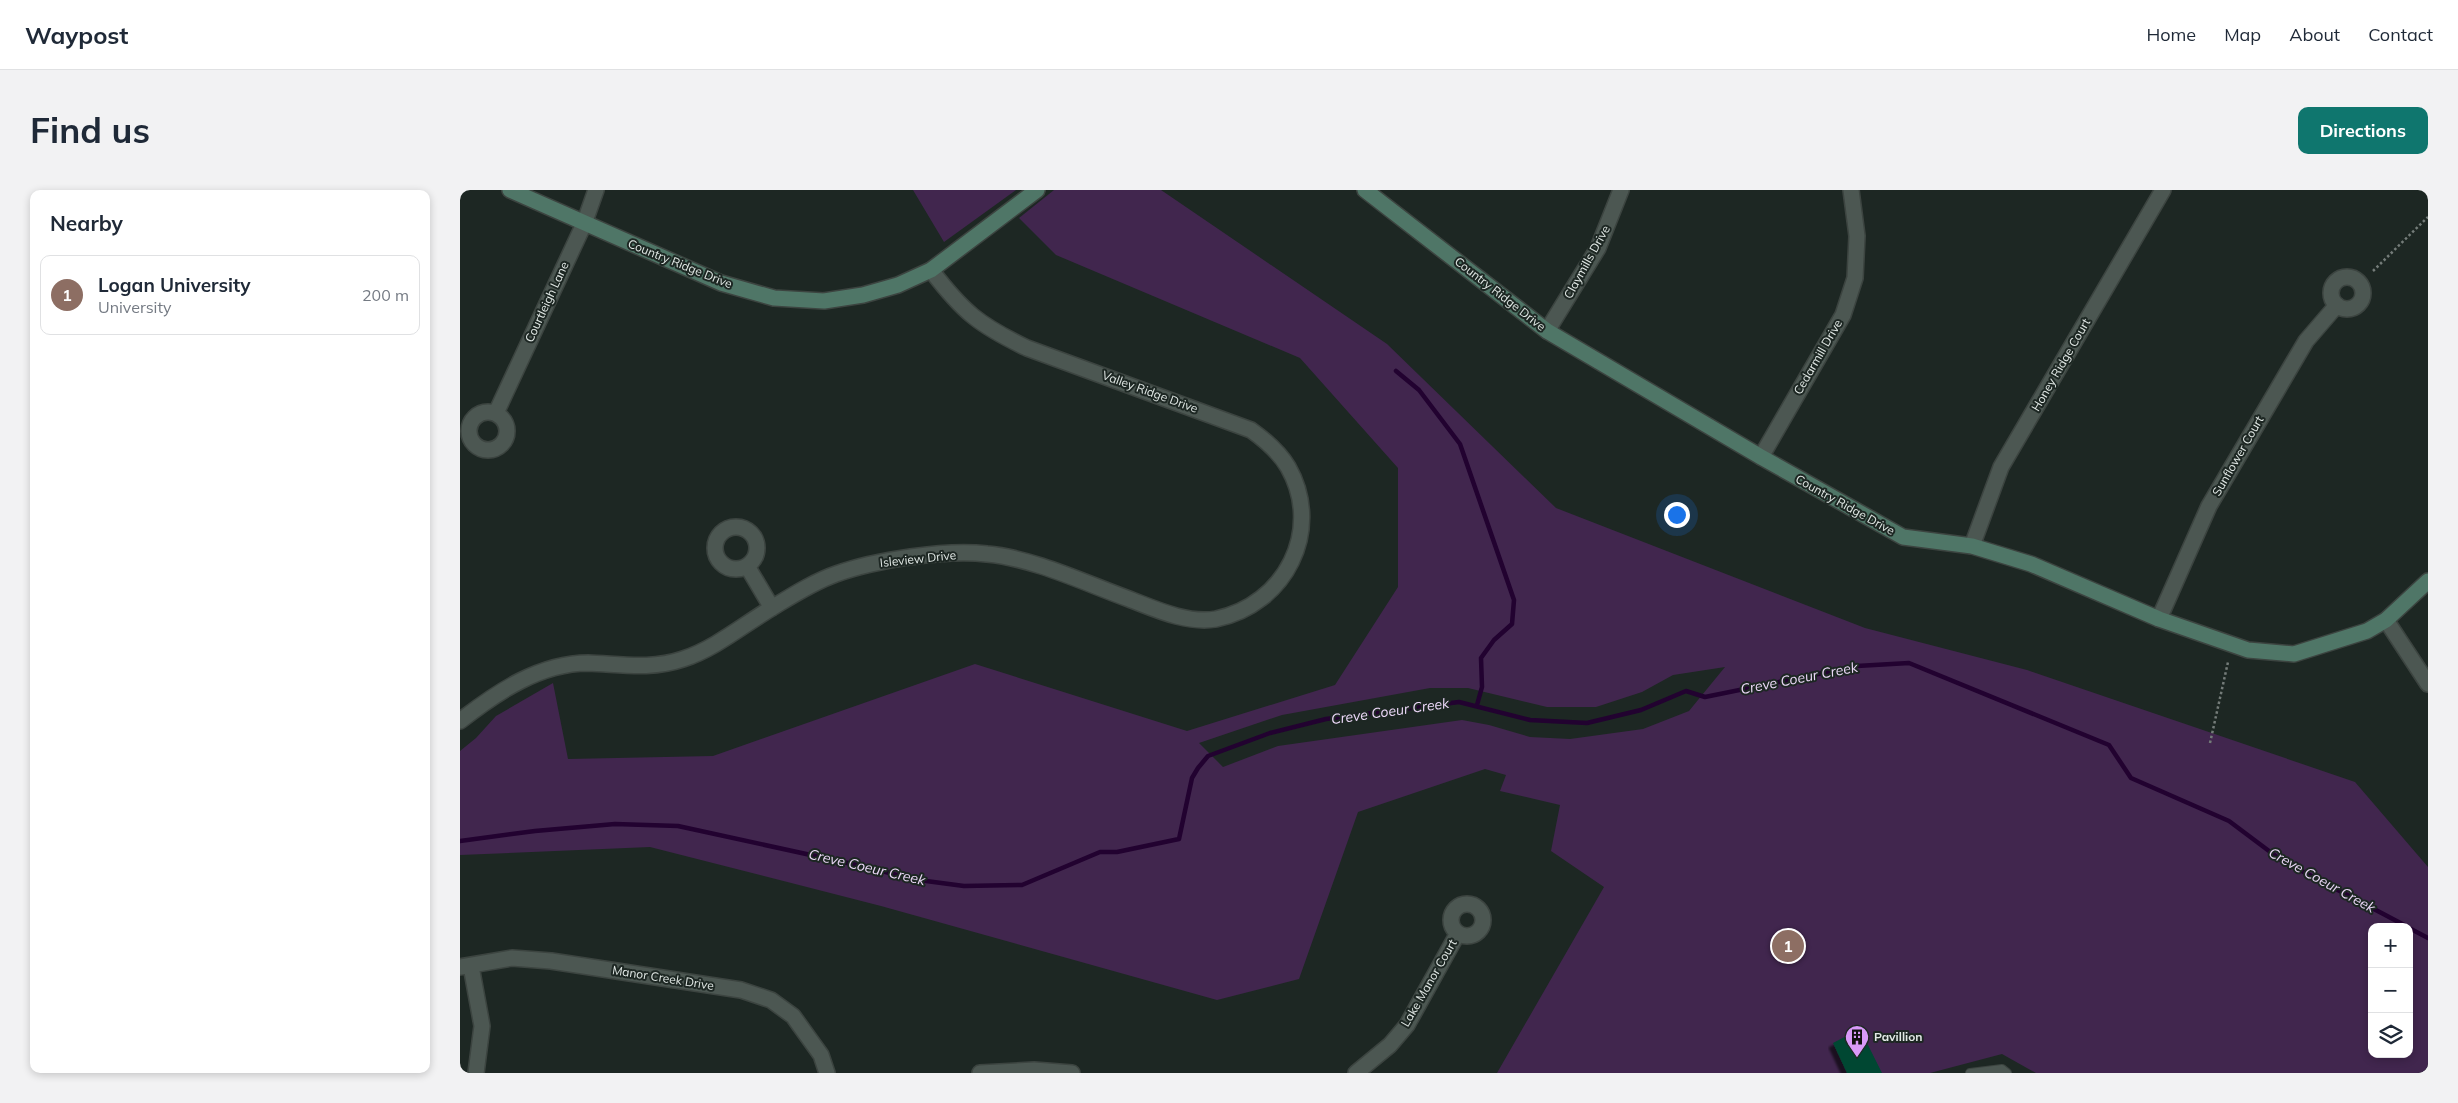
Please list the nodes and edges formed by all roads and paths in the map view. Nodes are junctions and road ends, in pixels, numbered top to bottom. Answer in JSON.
{"nodes":[{"id":1,"x":510,"y":190,"type":"edge"},
{"id":2,"x":596,"y":190,"type":"edge"},
{"id":3,"x":1037,"y":190,"type":"edge"},
{"id":4,"x":1365,"y":190,"type":"edge"},
{"id":5,"x":1621,"y":190,"type":"edge"},
{"id":6,"x":1851,"y":190,"type":"edge"},
{"id":7,"x":2163,"y":190,"type":"edge"},
{"id":8,"x":2428,"y":217,"type":"edge"},
{"id":9,"x":584,"y":224,"type":"junction"},
{"id":10,"x":931,"y":270,"type":"junction"},
{"id":11,"x":2373,"y":271,"type":"dead end"},
{"id":12,"x":2337,"y":305,"type":"dead end"},
{"id":13,"x":1547,"y":331,"type":"junction"},
{"id":14,"x":496,"y":413,"type":"dead end"},
{"id":15,"x":1760,"y":457,"type":"junction"},
{"id":16,"x":1972,"y":546,"type":"junction"},
{"id":17,"x":1293,"y":560,"type":"joint"},
{"id":18,"x":747,"y":566,"type":"dead end"},
{"id":19,"x":2428,"y":581,"type":"edge"},
{"id":20,"x":772,"y":608,"type":"junction"},
{"id":21,"x":2158,"y":618,"type":"junction"},
{"id":22,"x":2386,"y":620,"type":"junction"},
{"id":23,"x":2228,"y":662,"type":"dead end"},
{"id":24,"x":2428,"y":684,"type":"edge"},
{"id":25,"x":460,"y":721,"type":"edge"},
{"id":26,"x":2210,"y":743,"type":"dead end"},
{"id":27,"x":1458,"y":933,"type":"dead end"},
{"id":28,"x":465,"y":967,"type":"edge"},
{"id":29,"x":476,"y":1073,"type":"edge"},
{"id":30,"x":827,"y":1073,"type":"edge"},
{"id":31,"x":980,"y":1073,"type":"edge"},
{"id":32,"x":1072,"y":1073,"type":"edge"},
{"id":33,"x":1356,"y":1073,"type":"edge"},
{"id":34,"x":1970,"y":1073,"type":"edge"},
{"id":35,"x":2007,"y":1073,"type":"edge"}],
"edges":[{"from":1,"to":9,"type":"street","name":"Country Ridge Drive"},
{"from":2,"to":9,"type":"street","name":"Courtleigh Lane"},
{"from":3,"to":10,"type":"street","name":"Country Ridge Drive"},
{"from":4,"to":13,"type":"street","name":"Country Ridge Drive"},
{"from":5,"to":13,"type":"street","name":"Claymills Drive"},
{"from":6,"to":15,"type":"street","name":"Cedarmill Drive"},
{"from":7,"to":16,"type":"street","name":"Honey Ridge Court"},
{"from":8,"to":11,"type":"path"},
{"from":9,"to":10,"type":"street","name":"Country Ridge Drive"},
{"from":9,"to":14,"type":"street","name":"Courtleigh Lane"},
{"from":10,"to":17,"type":"street","name":"Valley Ridge Drive"},
{"from":12,"to":21,"type":"street","name":"Sunflower Court"},
{"from":13,"to":15,"type":"street","name":"Country Ridge Drive"},
{"from":15,"to":16,"type":"street","name":"Country Ridge Drive"},
{"from":16,"to":21,"type":"street","name":"Country Ridge Drive"},
{"from":17,"to":20,"type":"street","name":"Isleview Drive"},
{"from":18,"to":20,"type":"street"},
{"from":19,"to":22,"type":"street","name":"Country Ridge Drive"},
{"from":20,"to":25,"type":"street","name":"Isleview Drive"},
{"from":21,"to":22,"type":"street","name":"Country Ridge Drive"},
{"from":22,"to":24,"type":"street"},
{"from":23,"to":26,"type":"path"},
{"from":27,"to":33,"type":"street","name":"Lake Manor Court"},
{"from":28,"to":29,"type":"street"},
{"from":28,"to":30,"type":"street","name":"Manor Creek Drive"},
{"from":31,"to":32,"type":"street"},
{"from":34,"to":35,"type":"lane"}]}
